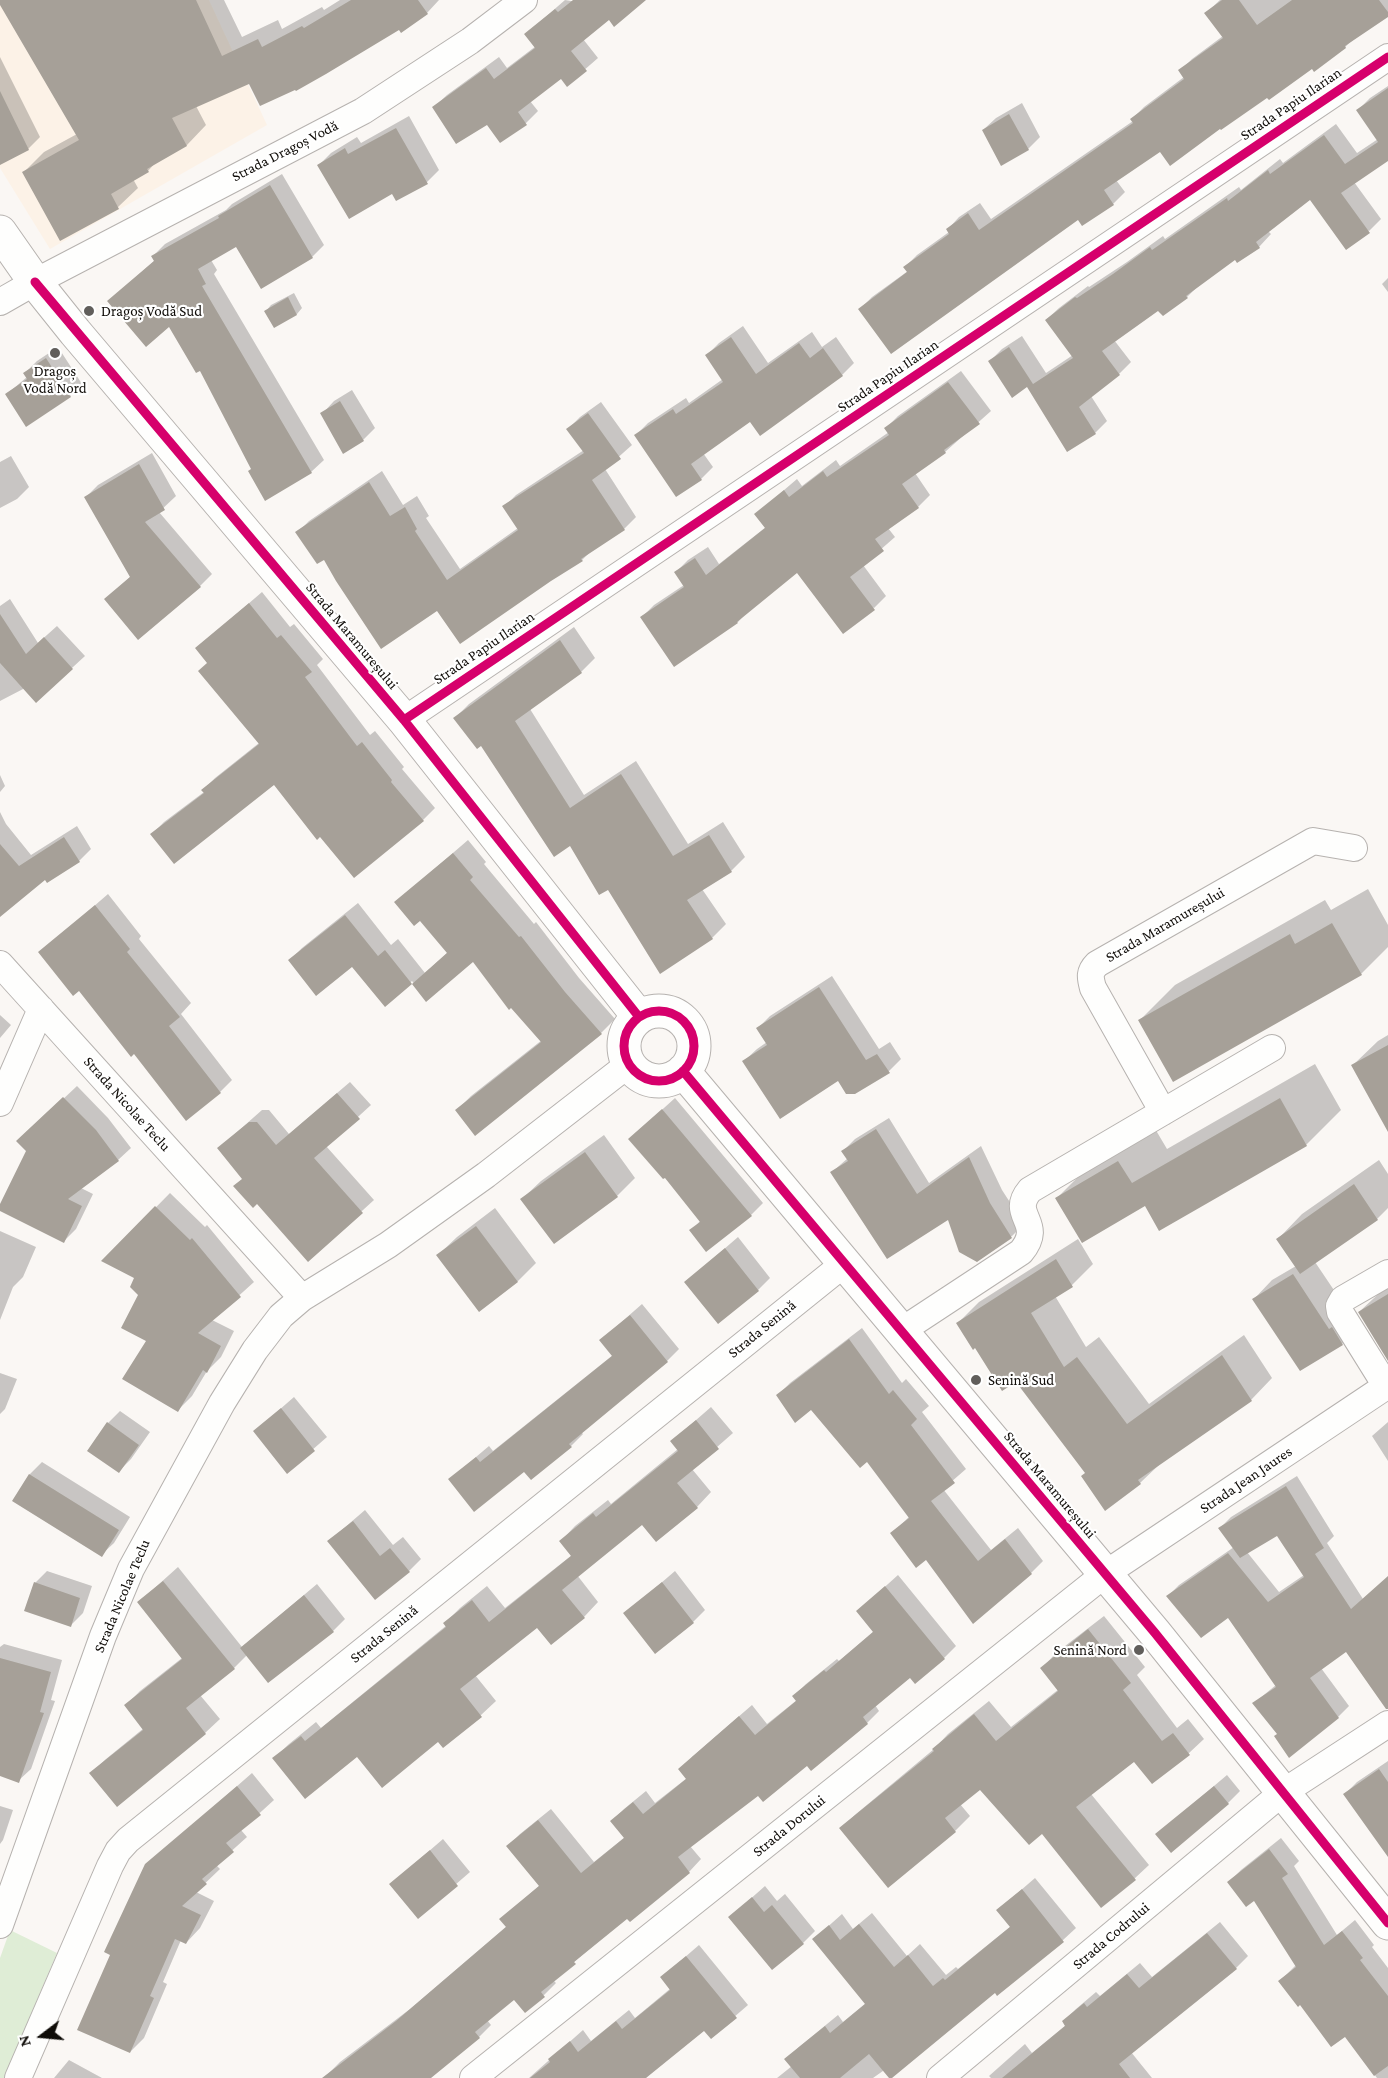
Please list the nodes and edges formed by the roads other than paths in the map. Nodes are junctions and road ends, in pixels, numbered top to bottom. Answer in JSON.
{"nodes":[{"id":1,"x":524,"y":0,"type":"edge"},
{"id":2,"x":1388,"y":57,"type":"edge"},
{"id":3,"x":0,"y":232,"type":"edge"},
{"id":4,"x":35,"y":282,"type":"junction"},
{"id":5,"x":0,"y":302,"type":"edge"},
{"id":6,"x":404,"y":720,"type":"junction"},
{"id":7,"x":1354,"y":848,"type":"dead end"},
{"id":8,"x":0,"y":964,"type":"edge"},
{"id":9,"x":40,"y":1009,"type":"junction"},
{"id":10,"x":639,"y":1017,"type":"junction"},
{"id":11,"x":1272,"y":1047,"type":"dead end"},
{"id":12,"x":630,"y":1064,"type":"junction"},
{"id":13,"x":683,"y":1071,"type":"junction"},
{"id":14,"x":0,"y":1103,"type":"edge"},
{"id":15,"x":1163,"y":1112,"type":"junction"},
{"id":16,"x":844,"y":1263,"type":"junction"},
{"id":17,"x":1388,"y":1273,"type":"edge"},
{"id":18,"x":302,"y":1298,"type":"junction"},
{"id":19,"x":901,"y":1331,"type":"junction"},
{"id":20,"x":1387,"y":1386,"type":"edge"},
{"id":21,"x":1105,"y":1574,"type":"junction"},
{"id":22,"x":1388,"y":1724,"type":"edge"},
{"id":23,"x":1282,"y":1793,"type":"junction"},
{"id":24,"x":1388,"y":1923,"type":"edge"},
{"id":25,"x":0,"y":1926,"type":"edge"},
{"id":26,"x":18,"y":2078,"type":"edge"},
{"id":27,"x":473,"y":2078,"type":"edge"},
{"id":28,"x":940,"y":2078,"type":"edge"}],
"edges":[{"from":1,"to":4,"type":"street","name":"Strada Dragoș Vodă"},
{"from":2,"to":6,"type":"street","name":"Strada Papiu Ilarian"},
{"from":3,"to":4,"type":"main road","name":"Strada Maramureșului"},
{"from":4,"to":5,"type":"street","name":"Strada Dragoș Vodă"},
{"from":4,"to":6,"type":"main road","name":"Strada Maramureșului"},
{"from":6,"to":10,"type":"main road","name":"Strada Maramureșului"},
{"from":7,"to":15,"type":"street","name":"Strada Maramureșului"},
{"from":8,"to":9,"type":"street","name":"Strada Nicolae Teclu"},
{"from":9,"to":14,"type":"street"},
{"from":9,"to":18,"type":"street","name":"Strada Nicolae Teclu"},
{"from":10,"to":12,"type":"main road"},
{"from":10,"to":13,"type":"main road"},
{"from":11,"to":15,"type":"street"},
{"from":12,"to":13,"type":"main road"},
{"from":12,"to":18,"type":"street","name":"Strada Nicolae Teclu"},
{"from":13,"to":16,"type":"main road","name":"Strada Maramureșului"},
{"from":15,"to":19,"type":"street"},
{"from":16,"to":19,"type":"main road","name":"Strada Maramureșului"},
{"from":16,"to":26,"type":"street","name":"Strada Senină"},
{"from":17,"to":20,"type":"street","name":"Strada Jean Jaures"},
{"from":18,"to":25,"type":"street","name":"Strada Nicolae Teclu"},
{"from":19,"to":21,"type":"main road","name":"Strada Maramureșului"},
{"from":20,"to":21,"type":"street","name":"Strada Jean Jaures"},
{"from":21,"to":23,"type":"main road","name":"Strada Maramureșului"},
{"from":21,"to":27,"type":"street","name":"Strada Dorului"},
{"from":22,"to":23,"type":"street","name":"Strada Codrului"},
{"from":23,"to":24,"type":"main road","name":"Strada Maramureșului"},
{"from":23,"to":28,"type":"street","name":"Strada Codrului"}]}
